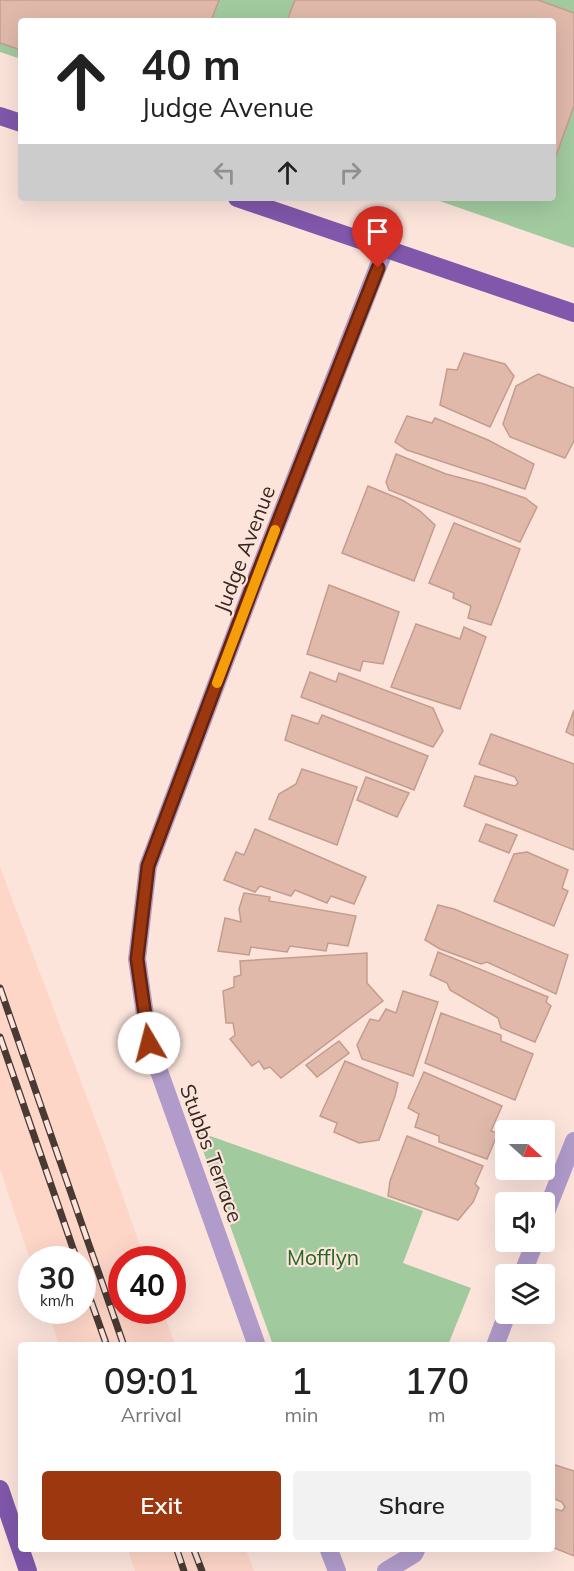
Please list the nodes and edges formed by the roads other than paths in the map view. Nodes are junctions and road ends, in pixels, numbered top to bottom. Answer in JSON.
{"nodes":[{"id":1,"x":0,"y":116,"type":"edge"},
{"id":2,"x":18,"y":122,"type":"edge"},
{"id":3,"x":246,"y":201,"type":"edge"},
{"id":4,"x":385,"y":249,"type":"junction"},
{"id":5,"x":574,"y":313,"type":"edge"},
{"id":6,"x":148,"y":866,"type":"joint"},
{"id":7,"x":574,"y":1141,"type":"edge"},
{"id":8,"x":554,"y":1192,"type":"edge"},
{"id":9,"x":503,"y":1324,"type":"edge"},
{"id":10,"x":255,"y":1342,"type":"edge"},
{"id":11,"x":496,"y":1342,"type":"edge"},
{"id":12,"x":0,"y":1489,"type":"edge"},
{"id":13,"x":18,"y":1542,"type":"edge"},
{"id":14,"x":22,"y":1552,"type":"edge"},
{"id":15,"x":330,"y":1552,"type":"edge"},
{"id":16,"x":415,"y":1552,"type":"edge"},
{"id":17,"x":28,"y":1571,"type":"edge"},
{"id":18,"x":337,"y":1571,"type":"edge"},
{"id":19,"x":386,"y":1571,"type":"edge"}],
"edges":[{"from":1,"to":2,"type":"main road"},
{"from":3,"to":4,"type":"main road"},
{"from":4,"to":5,"type":"main road"},
{"from":4,"to":6,"type":"street","name":"Judge Avenue"},
{"from":6,"to":10,"type":"street","name":"Stubbs Terrace"},
{"from":7,"to":8,"type":"street"},
{"from":9,"to":11,"type":"street"},
{"from":12,"to":13,"type":"main road"},
{"from":14,"to":17,"type":"main road"},
{"from":15,"to":18,"type":"street"},
{"from":16,"to":19,"type":"street"}]}
